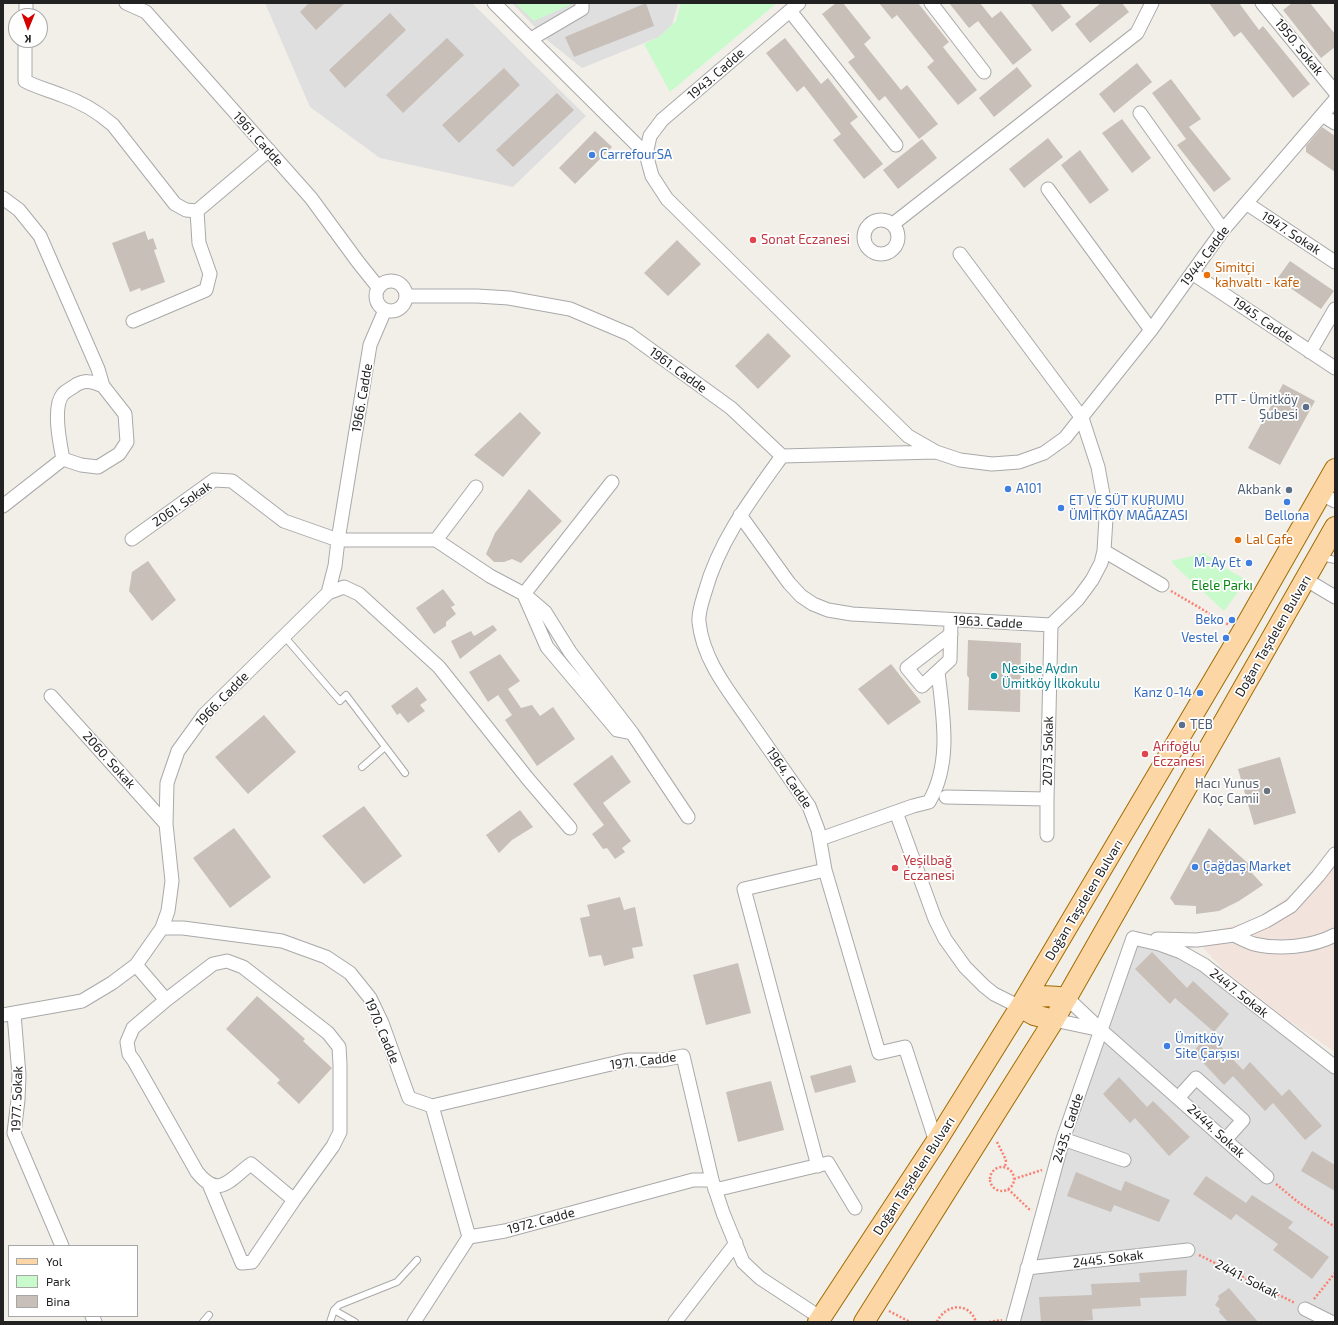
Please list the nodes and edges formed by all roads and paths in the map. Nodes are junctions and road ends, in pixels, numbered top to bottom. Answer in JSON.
{"nodes":[{"id":1,"x":126,"y":3,"type":"edge"},
{"id":2,"x":494,"y":3,"type":"edge"},
{"id":3,"x":582,"y":3,"type":"edge"},
{"id":4,"x":931,"y":3,"type":"edge"},
{"id":5,"x":1152,"y":3,"type":"edge"},
{"id":6,"x":1262,"y":3,"type":"edge"},
{"id":7,"x":795,"y":7,"type":"edge"},
{"id":8,"x":148,"y":8,"type":"edge"},
{"id":9,"x":531,"y":39,"type":"junction"},
{"id":10,"x":25,"y":48,"type":"edge"},
{"id":11,"x":984,"y":72,"type":"dead end"},
{"id":12,"x":1335,"y":92,"type":"edge"},
{"id":13,"x":1335,"y":100,"type":"edge"},
{"id":14,"x":1140,"y":113,"type":"dead end"},
{"id":15,"x":1322,"y":115,"type":"junction"},
{"id":16,"x":1335,"y":123,"type":"edge"},
{"id":17,"x":896,"y":145,"type":"dead end"},
{"id":18,"x":269,"y":150,"type":"junction"},
{"id":19,"x":646,"y":154,"type":"junction"},
{"id":20,"x":1048,"y":189,"type":"dead end"},
{"id":21,"x":3,"y":198,"type":"edge"},
{"id":22,"x":1246,"y":203,"type":"junction"},
{"id":23,"x":197,"y":211,"type":"junction"},
{"id":24,"x":893,"y":224,"type":"dead end"},
{"id":25,"x":1224,"y":230,"type":"junction"},
{"id":26,"x":960,"y":254,"type":"dead end"},
{"id":27,"x":1335,"y":262,"type":"edge"},
{"id":28,"x":1192,"y":272,"type":"junction"},
{"id":29,"x":378,"y":287,"type":"junction"},
{"id":30,"x":406,"y":296,"type":"junction"},
{"id":31,"x":1335,"y":309,"type":"edge"},
{"id":32,"x":384,"y":310,"type":"junction"},
{"id":33,"x":133,"y":321,"type":"dead end"},
{"id":34,"x":1151,"y":330,"type":"junction"},
{"id":35,"x":1310,"y":352,"type":"junction"},
{"id":36,"x":1335,"y":368,"type":"edge"},
{"id":37,"x":103,"y":386,"type":"junction"},
{"id":38,"x":1082,"y":418,"type":"junction"},
{"id":39,"x":936,"y":452,"type":"junction"},
{"id":40,"x":782,"y":456,"type":"junction"},
{"id":41,"x":63,"y":459,"type":"junction"},
{"id":42,"x":1335,"y":469,"type":"edge"},
{"id":43,"x":612,"y":482,"type":"dead end"},
{"id":44,"x":476,"y":487,"type":"dead end"},
{"id":45,"x":1328,"y":497,"type":"edge"},
{"id":46,"x":3,"y":506,"type":"edge"},
{"id":47,"x":740,"y":515,"type":"junction"},
{"id":48,"x":1335,"y":527,"type":"edge"},
{"id":49,"x":132,"y":538,"type":"dead end"},
{"id":50,"x":338,"y":540,"type":"junction"},
{"id":51,"x":436,"y":540,"type":"junction"},
{"id":52,"x":1104,"y":552,"type":"junction"},
{"id":53,"x":1326,"y":559,"type":"edge"},
{"id":54,"x":1305,"y":579,"type":"junction"},
{"id":55,"x":1162,"y":585,"type":"joint"},
{"id":56,"x":328,"y":593,"type":"junction"},
{"id":57,"x":524,"y":594,"type":"junction"},
{"id":58,"x":1335,"y":597,"type":"edge"},
{"id":59,"x":951,"y":620,"type":"junction"},
{"id":60,"x":1051,"y":625,"type":"junction"},
{"id":61,"x":1242,"y":632,"type":"junction"},
{"id":62,"x":951,"y":634,"type":"junction"},
{"id":63,"x":284,"y":636,"type":"junction"},
{"id":64,"x":938,"y":672,"type":"junction"},
{"id":65,"x":52,"y":696,"type":"dead end"},
{"id":66,"x":385,"y":747,"type":"junction"},
{"id":67,"x":362,"y":767,"type":"dead end"},
{"id":68,"x":405,"y":773,"type":"dead end"},
{"id":69,"x":946,"y":797,"type":"dead end"},
{"id":70,"x":1047,"y":799,"type":"junction"},
{"id":71,"x":896,"y":812,"type":"junction"},
{"id":72,"x":688,"y":817,"type":"dead end"},
{"id":73,"x":166,"y":824,"type":"junction"},
{"id":74,"x":570,"y":828,"type":"dead end"},
{"id":75,"x":1047,"y":835,"type":"dead end"},
{"id":76,"x":820,"y":839,"type":"junction"},
{"id":77,"x":1335,"y":854,"type":"edge"},
{"id":78,"x":826,"y":870,"type":"junction"},
{"id":79,"x":162,"y":928,"type":"junction"},
{"id":80,"x":1335,"y":935,"type":"edge"},
{"id":81,"x":1234,"y":936,"type":"junction"},
{"id":82,"x":1133,"y":938,"type":"junction"},
{"id":83,"x":136,"y":965,"type":"junction"},
{"id":84,"x":1067,"y":998,"type":"junction"},
{"id":85,"x":166,"y":1000,"type":"junction"},
{"id":86,"x":1020,"y":1007,"type":"junction"},
{"id":87,"x":8,"y":1015,"type":"edge"},
{"id":88,"x":1054,"y":1020,"type":"junction"},
{"id":89,"x":1101,"y":1030,"type":"junction"},
{"id":90,"x":1335,"y":1067,"type":"edge"},
{"id":91,"x":1178,"y":1098,"type":"junction"},
{"id":92,"x":432,"y":1106,"type":"junction"},
{"id":93,"x":989,"y":1124,"type":"junction"},
{"id":94,"x":8,"y":1132,"type":"edge"},
{"id":95,"x":1063,"y":1140,"type":"junction"},
{"id":96,"x":1225,"y":1140,"type":"junction"},
{"id":97,"x":936,"y":1142,"type":"junction"},
{"id":98,"x":1124,"y":1160,"type":"dead end"},
{"id":99,"x":1055,"y":1165,"type":"junction"},
{"id":100,"x":818,"y":1166,"type":"junction"},
{"id":101,"x":1005,"y":1167,"type":"junction"},
{"id":102,"x":1267,"y":1177,"type":"joint"},
{"id":103,"x":1014,"y":1179,"type":"junction"},
{"id":104,"x":209,"y":1184,"type":"junction"},
{"id":105,"x":714,"y":1185,"type":"junction"},
{"id":106,"x":1008,"y":1189,"type":"junction"},
{"id":107,"x":294,"y":1200,"type":"junction"},
{"id":108,"x":855,"y":1208,"type":"dead end"},
{"id":109,"x":1042,"y":1213,"type":"junction"},
{"id":110,"x":1335,"y":1227,"type":"edge"},
{"id":111,"x":469,"y":1237,"type":"junction"},
{"id":112,"x":736,"y":1243,"type":"junction"},
{"id":113,"x":62,"y":1245,"type":"edge"},
{"id":114,"x":1188,"y":1250,"type":"joint"},
{"id":115,"x":417,"y":1260,"type":"dead end"},
{"id":116,"x":1027,"y":1268,"type":"junction"},
{"id":117,"x":1335,"y":1273,"type":"edge"},
{"id":118,"x":876,"y":1304,"type":"junction"},
{"id":119,"x":1305,"y":1309,"type":"junction"},
{"id":120,"x":334,"y":1310,"type":"junction"},
{"id":121,"x":209,"y":1315,"type":"dead end"},
{"id":122,"x":819,"y":1320,"type":"edge"},
{"id":123,"x":203,"y":1322,"type":"edge"},
{"id":124,"x":330,"y":1322,"type":"edge"},
{"id":125,"x":356,"y":1322,"type":"edge"},
{"id":126,"x":414,"y":1322,"type":"edge"},
{"id":127,"x":675,"y":1322,"type":"edge"},
{"id":128,"x":864,"y":1322,"type":"edge"},
{"id":129,"x":910,"y":1322,"type":"edge"},
{"id":130,"x":937,"y":1322,"type":"edge"},
{"id":131,"x":976,"y":1322,"type":"edge"},
{"id":132,"x":1013,"y":1322,"type":"edge"},
{"id":133,"x":1330,"y":1322,"type":"edge"}],
"edges":[{"from":1,"to":8,"type":"street","name":"1961. Cadde"},
{"from":2,"to":9,"type":"street"},
{"from":3,"to":9,"type":"street"},
{"from":4,"to":11,"type":"street"},
{"from":5,"to":24,"type":"street"},
{"from":6,"to":12,"type":"street","name":"1950. Sokak"},
{"from":7,"to":17,"type":"street"},
{"from":7,"to":19,"type":"street","name":"1943. Cadde"},
{"from":8,"to":18,"type":"street","name":"1961. Cadde"},
{"from":9,"to":19,"type":"street"},
{"from":10,"to":23,"type":"street"},
{"from":13,"to":15,"type":"street","name":"1944. Cadde"},
{"from":14,"to":25,"type":"street"},
{"from":15,"to":16,"type":"street"},
{"from":15,"to":22,"type":"street","name":"1944. Cadde"},
{"from":18,"to":23,"type":"street"},
{"from":18,"to":29,"type":"street","name":"1961. Cadde"},
{"from":19,"to":39,"type":"street"},
{"from":20,"to":34,"type":"street"},
{"from":21,"to":37,"type":"street"},
{"from":22,"to":25,"type":"street","name":"1944. Cadde"},
{"from":22,"to":27,"type":"street","name":"1947. Sokak"},
{"from":23,"to":33,"type":"street"},
{"from":25,"to":28,"type":"street","name":"1944. Cadde"},
{"from":26,"to":38,"type":"street"},
{"from":28,"to":34,"type":"street","name":"1944. Cadde"},
{"from":28,"to":35,"type":"street","name":"1945. Cadde"},
{"from":29,"to":30,"type":"street"},
{"from":29,"to":32,"type":"street"},
{"from":30,"to":32,"type":"street"},
{"from":30,"to":40,"type":"street","name":"1961. Cadde"},
{"from":31,"to":35,"type":"street"},
{"from":32,"to":50,"type":"street","name":"1966. Cadde"},
{"from":34,"to":38,"type":"street","name":"1944. Cadde"},
{"from":35,"to":36,"type":"street","name":"1945. Cadde"},
{"from":37,"to":41,"type":"street"},
{"from":37,"to":41,"type":"street"},
{"from":38,"to":39,"type":"street","name":"1944. Cadde"},
{"from":38,"to":52,"type":"street"},
{"from":39,"to":40,"type":"street"},
{"from":40,"to":47,"type":"street","name":"1964. Cadde"},
{"from":41,"to":46,"type":"street"},
{"from":42,"to":45,"type":"main road","name":"Doğan Taşdelen Bulvarı"},
{"from":43,"to":57,"type":"street"},
{"from":44,"to":51,"type":"street"},
{"from":45,"to":61,"type":"main road","name":"Doğan Taşdelen Bulvarı"},
{"from":47,"to":59,"type":"street","name":"1963. Cadde"},
{"from":47,"to":76,"type":"street","name":"1964. Cadde"},
{"from":48,"to":53,"type":"main road","name":"Doğan Taşdelen Bulvarı"},
{"from":49,"to":50,"type":"street","name":"2061. Sokak"},
{"from":50,"to":51,"type":"street","name":"2061. Sokak"},
{"from":50,"to":56,"type":"street","name":"1966. Cadde"},
{"from":51,"to":57,"type":"street"},
{"from":52,"to":55,"type":"street"},
{"from":52,"to":60,"type":"street"},
{"from":53,"to":54,"type":"main road","name":"Doğan Taşdelen Bulvarı"},
{"from":54,"to":58,"type":"street"},
{"from":54,"to":84,"type":"main road","name":"Doğan Taşdelen Bulvarı"},
{"from":55,"to":61,"type":"path"},
{"from":56,"to":63,"type":"street","name":"1966. Cadde"},
{"from":56,"to":74,"type":"street"},
{"from":57,"to":72,"type":"street"},
{"from":59,"to":60,"type":"street","name":"1963. Cadde"},
{"from":59,"to":62,"type":"street"},
{"from":60,"to":70,"type":"street","name":"2073. Sokak"},
{"from":61,"to":86,"type":"main road","name":"Doğan Taşdelen Bulvarı"},
{"from":62,"to":64,"type":"street"},
{"from":62,"to":64,"type":"street"},
{"from":63,"to":66,"type":"lane"},
{"from":63,"to":73,"type":"street","name":"1966. Cadde"},
{"from":64,"to":71,"type":"street"},
{"from":65,"to":73,"type":"street","name":"2060. Sokak"},
{"from":66,"to":67,"type":"lane"},
{"from":66,"to":68,"type":"lane"},
{"from":69,"to":70,"type":"street","name":"2073. Sokak"},
{"from":70,"to":75,"type":"street"},
{"from":71,"to":76,"type":"street"},
{"from":71,"to":86,"type":"street"},
{"from":73,"to":79,"type":"street","name":"1966. Cadde"},
{"from":76,"to":78,"type":"street","name":"1964. Cadde"},
{"from":77,"to":81,"type":"street"},
{"from":78,"to":97,"type":"street","name":"1964. Cadde"},
{"from":78,"to":100,"type":"street"},
{"from":79,"to":83,"type":"street","name":"1966. Cadde"},
{"from":79,"to":92,"type":"street","name":"1970. Cadde"},
{"from":80,"to":81,"type":"street"},
{"from":81,"to":82,"type":"street"},
{"from":82,"to":89,"type":"street","name":"2435. Cadde"},
{"from":82,"to":90,"type":"street","name":"2447. Sokak"},
{"from":83,"to":85,"type":"street"},
{"from":83,"to":87,"type":"street","name":"1966. Cadde"},
{"from":84,"to":86,"type":"main road"},
{"from":84,"to":88,"type":"main road","name":"Doğan Taşdelen Bulvarı"},
{"from":84,"to":89,"type":"street","name":"2444. Sokak"},
{"from":85,"to":104,"type":"street"},
{"from":85,"to":107,"type":"street"},
{"from":86,"to":88,"type":"main road"},
{"from":86,"to":97,"type":"main road","name":"Doğan Taşdelen Bulvarı"},
{"from":87,"to":94,"type":"street","name":"1977. Sokak"},
{"from":88,"to":89,"type":"street","name":"2444. Sokak"},
{"from":88,"to":93,"type":"main road","name":"Doğan Taşdelen Bulvarı"},
{"from":89,"to":91,"type":"street","name":"2444. Sokak"},
{"from":89,"to":95,"type":"street","name":"2435. Cadde"},
{"from":91,"to":96,"type":"street","name":"2444. Sokak"},
{"from":91,"to":96,"type":"street"},
{"from":92,"to":105,"type":"street","name":"1971. Cadde"},
{"from":92,"to":111,"type":"street"},
{"from":93,"to":101,"type":"path"},
{"from":93,"to":118,"type":"main road","name":"Doğan Taşdelen Bulvarı"},
{"from":94,"to":113,"type":"street","name":"1977. Sokak"},
{"from":95,"to":98,"type":"street"},
{"from":95,"to":99,"type":"street","name":"2435. Cadde"},
{"from":96,"to":102,"type":"street","name":"2444. Sokak"},
{"from":97,"to":122,"type":"main road","name":"Doğan Taşdelen Bulvarı"},
{"from":99,"to":103,"type":"path"},
{"from":99,"to":109,"type":"street","name":"2435. Cadde"},
{"from":100,"to":105,"type":"street","name":"1972. Cadde"},
{"from":100,"to":108,"type":"street"},
{"from":101,"to":103,"type":"path"},
{"from":101,"to":106,"type":"path"},
{"from":102,"to":110,"type":"path"},
{"from":103,"to":106,"type":"path"},
{"from":104,"to":107,"type":"street"},
{"from":104,"to":107,"type":"street"},
{"from":105,"to":111,"type":"street","name":"1972. Cadde"},
{"from":105,"to":112,"type":"street","name":"1971. Cadde"},
{"from":106,"to":109,"type":"path"},
{"from":109,"to":116,"type":"street","name":"2435. Cadde"},
{"from":111,"to":126,"type":"street"},
{"from":112,"to":122,"type":"street","name":"1971. Cadde"},
{"from":112,"to":127,"type":"street"},
{"from":114,"to":116,"type":"street","name":"2445. Sokak"},
{"from":114,"to":119,"type":"path","name":"2441. Sokak"},
{"from":115,"to":120,"type":"lane"},
{"from":116,"to":132,"type":"street","name":"2435. Cadde"},
{"from":117,"to":119,"type":"path"},
{"from":118,"to":128,"type":"main road","name":"Doğan Taşdelen Bulvarı"},
{"from":118,"to":129,"type":"path"},
{"from":119,"to":133,"type":"street"},
{"from":120,"to":124,"type":"lane"},
{"from":120,"to":125,"type":"lane"},
{"from":121,"to":123,"type":"lane"},
{"from":130,"to":131,"type":"path"}]}
